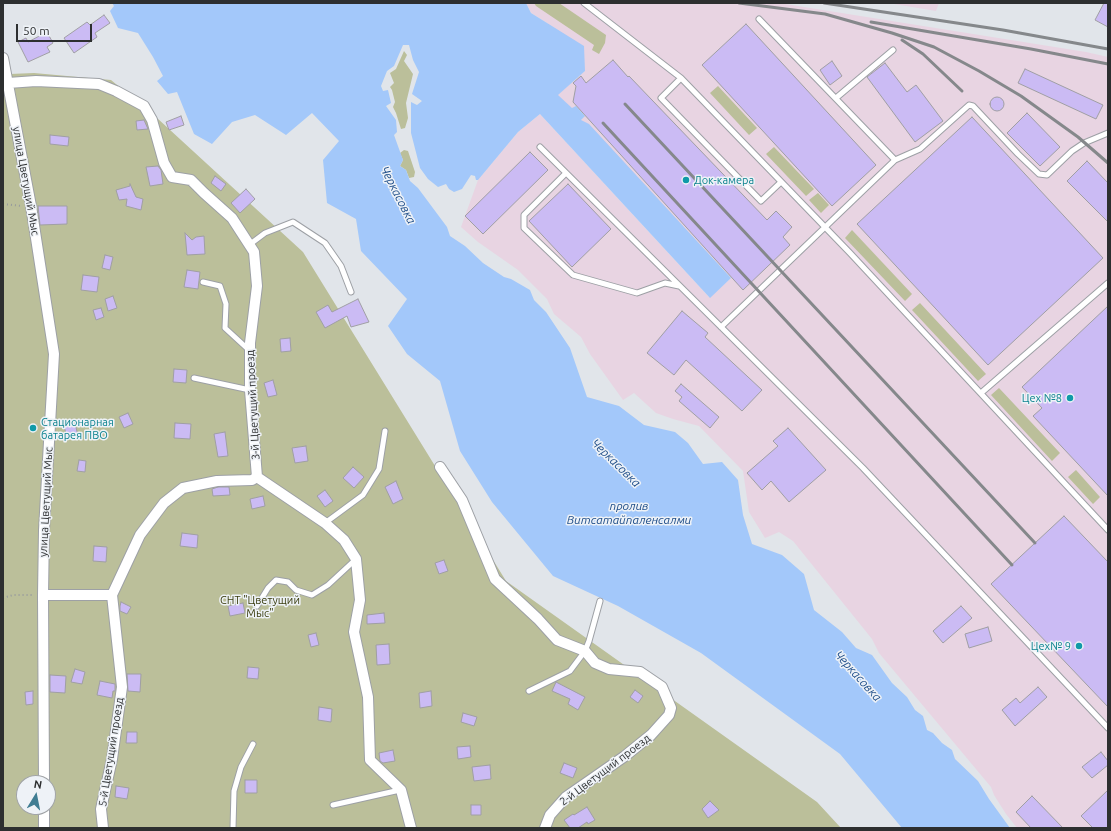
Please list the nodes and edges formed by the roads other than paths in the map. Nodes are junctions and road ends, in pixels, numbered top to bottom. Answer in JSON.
{"nodes":[{"id":1,"x":584,"y":3,"type":"edge"},
{"id":2,"x":759,"y":19,"type":"dead end"},
{"id":3,"x":893,"y":50,"type":"dead end"},
{"id":4,"x":3,"y":58,"type":"edge"},
{"id":5,"x":681,"y":78,"type":"junction"},
{"id":6,"x":8,"y":83,"type":"junction"},
{"id":7,"x":836,"y":98,"type":"junction"},
{"id":8,"x":1108,"y":133,"type":"edge"},
{"id":9,"x":540,"y":147,"type":"dead end"},
{"id":10,"x":895,"y":160,"type":"junction"},
{"id":11,"x":566,"y":173,"type":"junction"},
{"id":12,"x":781,"y":182,"type":"junction"},
{"id":13,"x":825,"y":227,"type":"junction"},
{"id":14,"x":249,"y":244,"type":"junction"},
{"id":15,"x":203,"y":282,"type":"dead end"},
{"id":16,"x":1108,"y":283,"type":"edge"},
{"id":17,"x":681,"y":287,"type":"junction"},
{"id":18,"x":352,"y":292,"type":"dead end"},
{"id":19,"x":721,"y":327,"type":"junction"},
{"id":20,"x":250,"y":351,"type":"junction"},
{"id":21,"x":194,"y":378,"type":"dead end"},
{"id":22,"x":250,"y":390,"type":"junction"},
{"id":23,"x":981,"y":393,"type":"junction"},
{"id":24,"x":386,"y":431,"type":"dead end"},
{"id":25,"x":440,"y":466,"type":"dead end"},
{"id":26,"x":257,"y":477,"type":"junction"},
{"id":27,"x":325,"y":523,"type":"junction"},
{"id":28,"x":1108,"y":530,"type":"edge"},
{"id":29,"x":356,"y":559,"type":"junction"},
{"id":30,"x":43,"y":595,"type":"junction"},
{"id":31,"x":112,"y":595,"type":"junction"},
{"id":32,"x":600,"y":601,"type":"dead end"},
{"id":33,"x":257,"y":606,"type":"dead end"},
{"id":34,"x":585,"y":651,"type":"junction"},
{"id":35,"x":529,"y":692,"type":"dead end"},
{"id":36,"x":1108,"y":728,"type":"edge"},
{"id":37,"x":253,"y":744,"type":"dead end"},
{"id":38,"x":44,"y":775,"type":"edge"},
{"id":39,"x":401,"y":790,"type":"junction"},
{"id":40,"x":333,"y":805,"type":"dead end"},
{"id":41,"x":44,"y":815,"type":"edge"},
{"id":42,"x":44,"y":828,"type":"edge"},
{"id":43,"x":103,"y":828,"type":"edge"},
{"id":44,"x":233,"y":828,"type":"edge"},
{"id":45,"x":412,"y":828,"type":"edge"},
{"id":46,"x":545,"y":828,"type":"edge"}],
"edges":[{"from":1,"to":5,"type":"lane"},
{"from":2,"to":7,"type":"lane"},
{"from":3,"to":7,"type":"lane"},
{"from":4,"to":6,"type":"street","name":"улица Цветущий Мыс"},
{"from":5,"to":12,"type":"lane"},
{"from":5,"to":12,"type":"lane"},
{"from":6,"to":14,"type":"street","name":"3-й Цветущий проезд"},
{"from":6,"to":30,"type":"street","name":"улица Цветущий Мыс"},
{"from":7,"to":10,"type":"lane"},
{"from":8,"to":10,"type":"lane"},
{"from":9,"to":11,"type":"lane"},
{"from":10,"to":13,"type":"lane"},
{"from":11,"to":17,"type":"lane"},
{"from":11,"to":17,"type":"lane"},
{"from":12,"to":13,"type":"lane"},
{"from":13,"to":19,"type":"lane"},
{"from":13,"to":23,"type":"lane"},
{"from":14,"to":18,"type":"lane"},
{"from":14,"to":20,"type":"street","name":"3-й Цветущий проезд"},
{"from":15,"to":20,"type":"lane"},
{"from":16,"to":23,"type":"lane"},
{"from":17,"to":19,"type":"lane"},
{"from":19,"to":36,"type":"lane"},
{"from":20,"to":22,"type":"street","name":"3-й Цветущий проезд"},
{"from":21,"to":22,"type":"lane"},
{"from":22,"to":26,"type":"street","name":"3-й Цветущий проезд"},
{"from":23,"to":28,"type":"lane"},
{"from":24,"to":27,"type":"lane"},
{"from":25,"to":34,"type":"street","name":"2-й Цветущий проезд"},
{"from":26,"to":27,"type":"street"},
{"from":26,"to":31,"type":"street"},
{"from":27,"to":29,"type":"street"},
{"from":29,"to":33,"type":"lane"},
{"from":29,"to":39,"type":"street"},
{"from":30,"to":31,"type":"street"},
{"from":30,"to":38,"type":"street","name":"улица Цветущий Мыс"},
{"from":31,"to":43,"type":"street","name":"5-й Цветущий проезд"},
{"from":32,"to":34,"type":"lane"},
{"from":34,"to":35,"type":"lane"},
{"from":34,"to":46,"type":"street","name":"2-й Цветущий проезд"},
{"from":37,"to":44,"type":"lane"},
{"from":39,"to":40,"type":"lane"},
{"from":39,"to":45,"type":"street"},
{"from":41,"to":42,"type":"street"}]}
